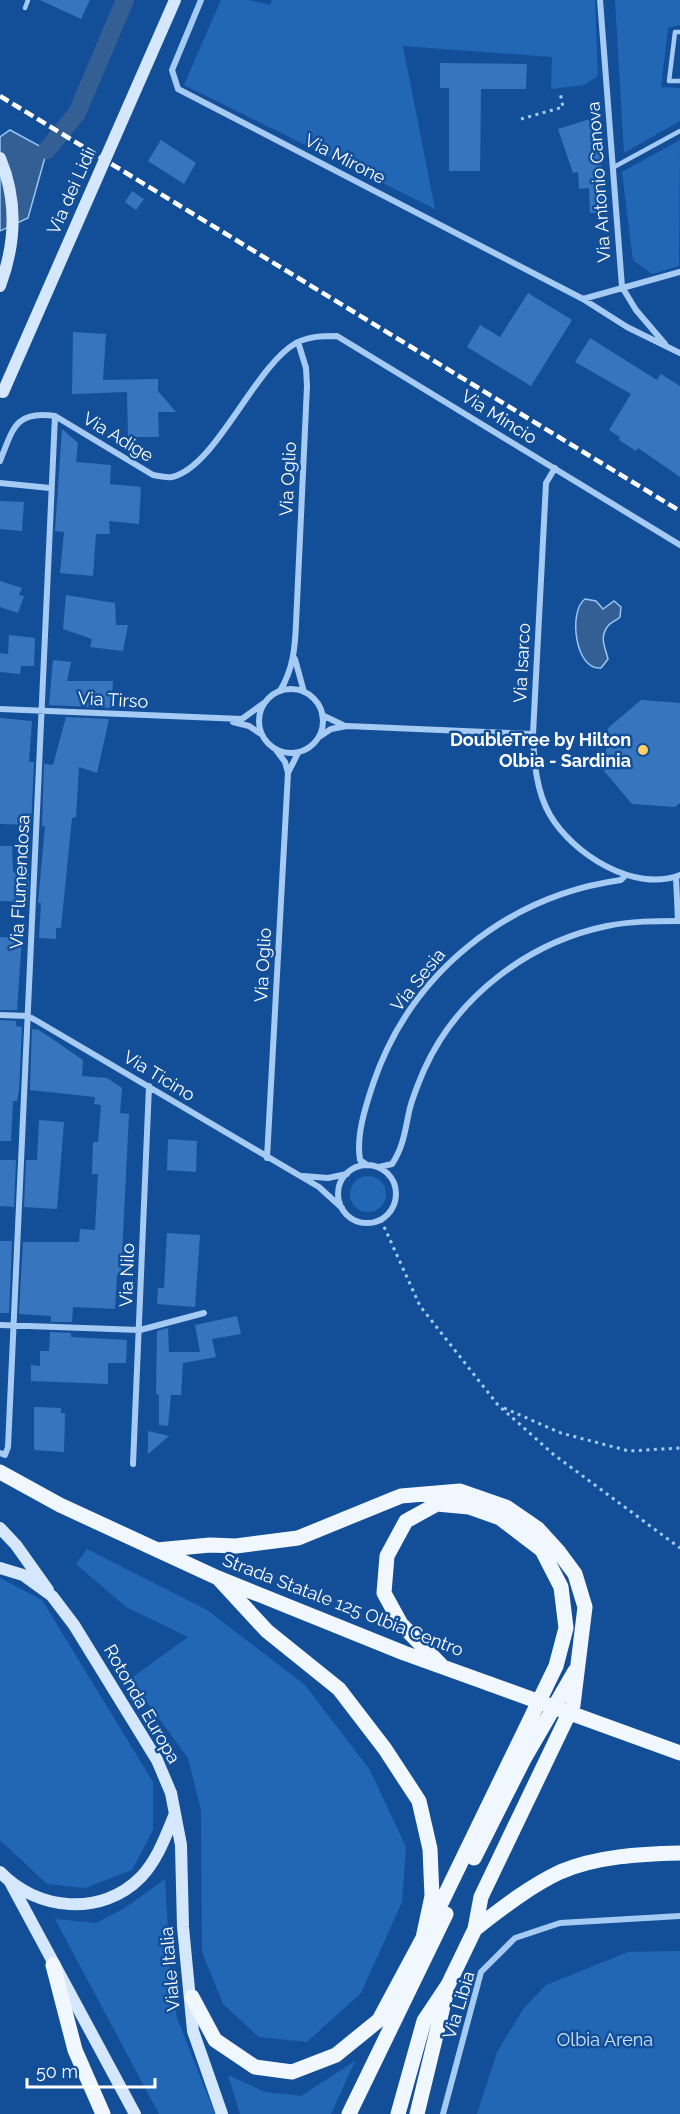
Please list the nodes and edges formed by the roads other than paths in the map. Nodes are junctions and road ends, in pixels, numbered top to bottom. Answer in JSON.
{"nodes":[{"id":1,"x":28,"y":0,"type":"edge"},
{"id":2,"x":175,"y":0,"type":"edge"},
{"id":3,"x":201,"y":0,"type":"edge"},
{"id":4,"x":600,"y":0,"type":"edge"},
{"id":5,"x":25,"y":8,"type":"dead end"},
{"id":6,"x":680,"y":32,"type":"edge"},
{"id":7,"x":680,"y":81,"type":"edge"},
{"id":8,"x":680,"y":131,"type":"edge"},
{"id":9,"x":0,"y":158,"type":"edge"},
{"id":10,"x":614,"y":167,"type":"junction"},
{"id":11,"x":680,"y":272,"type":"edge"},
{"id":12,"x":0,"y":286,"type":"edge"},
{"id":13,"x":622,"y":287,"type":"junction"},
{"id":14,"x":584,"y":299,"type":"junction"},
{"id":15,"x":298,"y":342,"type":"junction"},
{"id":16,"x":667,"y":346,"type":"junction"},
{"id":17,"x":680,"y":353,"type":"edge"},
{"id":18,"x":2,"y":395,"type":"edge"},
{"id":19,"x":55,"y":416,"type":"junction"},
{"id":20,"x":0,"y":461,"type":"edge"},
{"id":21,"x":555,"y":468,"type":"junction"},
{"id":22,"x":0,"y":483,"type":"edge"},
{"id":23,"x":50,"y":488,"type":"junction"},
{"id":24,"x":680,"y":545,"type":"edge"},
{"id":25,"x":294,"y":655,"type":"junction"},
{"id":26,"x":280,"y":691,"type":"junction"},
{"id":27,"x":304,"y":692,"type":"junction"},
{"id":28,"x":264,"y":704,"type":"junction"},
{"id":29,"x":0,"y":710,"type":"edge"},
{"id":30,"x":42,"y":711,"type":"junction"},
{"id":31,"x":322,"y":715,"type":"junction"},
{"id":32,"x":224,"y":719,"type":"junction"},
{"id":33,"x":346,"y":726,"type":"junction"},
{"id":34,"x":261,"y":734,"type":"junction"},
{"id":35,"x":533,"y":734,"type":"junction"},
{"id":36,"x":319,"y":736,"type":"junction"},
{"id":37,"x":276,"y":750,"type":"junction"},
{"id":38,"x":298,"y":753,"type":"junction"},
{"id":39,"x":288,"y":773,"type":"junction"},
{"id":40,"x":626,"y":875,"type":"junction"},
{"id":41,"x":678,"y":876,"type":"edge"},
{"id":42,"x":679,"y":921,"type":"edge"},
{"id":43,"x":0,"y":1015,"type":"edge"},
{"id":44,"x":28,"y":1016,"type":"junction"},
{"id":45,"x":149,"y":1086,"type":"junction"},
{"id":46,"x":267,"y":1158,"type":"junction"},
{"id":47,"x":367,"y":1165,"type":"junction"},
{"id":48,"x":378,"y":1167,"type":"junction"},
{"id":49,"x":347,"y":1174,"type":"junction"},
{"id":50,"x":300,"y":1175,"type":"junction"},
{"id":51,"x":342,"y":1208,"type":"junction"},
{"id":52,"x":204,"y":1314,"type":"dead end"},
{"id":53,"x":0,"y":1325,"type":"edge"},
{"id":54,"x":12,"y":1325,"type":"junction"},
{"id":55,"x":140,"y":1330,"type":"junction"},
{"id":56,"x":3,"y":1454,"type":"edge"},
{"id":57,"x":133,"y":1464,"type":"dead end"},
{"id":58,"x":0,"y":1472,"type":"edge"},
{"id":59,"x":0,"y":1528,"type":"edge"},
{"id":60,"x":157,"y":1550,"type":"junction"},
{"id":61,"x":0,"y":1568,"type":"edge"},
{"id":62,"x":218,"y":1578,"type":"junction"},
{"id":63,"x":52,"y":1596,"type":"junction"},
{"id":64,"x":441,"y":1665,"type":"junction"},
{"id":65,"x":579,"y":1665,"type":"junction"},
{"id":66,"x":680,"y":1753,"type":"edge"},
{"id":67,"x":174,"y":1816,"type":"junction"},
{"id":68,"x":674,"y":1853,"type":"edge"},
{"id":69,"x":0,"y":1872,"type":"edge"},
{"id":70,"x":10,"y":1882,"type":"junction"},
{"id":71,"x":680,"y":1916,"type":"edge"},
{"id":72,"x":475,"y":1929,"type":"junction"},
{"id":73,"x":423,"y":1938,"type":"junction"},
{"id":74,"x":52,"y":1965,"type":"junction"},
{"id":75,"x":448,"y":1985,"type":"junction"},
{"id":76,"x":192,"y":1997,"type":"junction"},
{"id":77,"x":103,"y":2114,"type":"edge"},
{"id":78,"x":135,"y":2114,"type":"edge"},
{"id":79,"x":222,"y":2114,"type":"edge"},
{"id":80,"x":350,"y":2114,"type":"edge"},
{"id":81,"x":398,"y":2114,"type":"edge"},
{"id":82,"x":417,"y":2114,"type":"edge"},
{"id":83,"x":443,"y":2114,"type":"edge"}],
"edges":[{"from":1,"to":5,"type":"lane"},
{"from":2,"to":18,"type":"main road","name":"Via dei Lidi","bridge":true},
{"from":3,"to":14,"type":"street","name":"Via Mirone"},
{"from":4,"to":10,"type":"street","name":"Via Antonio Canova"},
{"from":6,"to":7,"type":"lane"},
{"from":8,"to":10,"type":"lane"},
{"from":9,"to":12,"type":"main road"},
{"from":10,"to":13,"type":"street","name":"Via Antonio Canova"},
{"from":11,"to":13,"type":"street"},
{"from":13,"to":14,"type":"street"},
{"from":13,"to":16,"type":"street","name":"Via Antonio Canova"},
{"from":14,"to":16,"type":"street","name":"Via Mirone"},
{"from":15,"to":19,"type":"street","name":"Via Adige"},
{"from":15,"to":21,"type":"street","name":"Via Mincio"},
{"from":15,"to":25,"type":"street","name":"Via Oglio"},
{"from":16,"to":17,"type":"street","name":"Via Mirone"},
{"from":19,"to":20,"type":"street","name":"Via Adige"},
{"from":19,"to":23,"type":"street","name":"Via Flumendosa"},
{"from":21,"to":24,"type":"street","name":"Via Mincio"},
{"from":21,"to":35,"type":"street","name":"Via Isarco"},
{"from":22,"to":23,"type":"street"},
{"from":23,"to":30,"type":"street","name":"Via Flumendosa"},
{"from":25,"to":26,"type":"street"},
{"from":25,"to":27,"type":"street"},
{"from":26,"to":27,"type":"street"},
{"from":26,"to":28,"type":"street"},
{"from":27,"to":31,"type":"street"},
{"from":28,"to":32,"type":"street"},
{"from":28,"to":34,"type":"street"},
{"from":29,"to":30,"type":"street","name":"Via Tirso"},
{"from":30,"to":32,"type":"street","name":"Via Tirso"},
{"from":30,"to":44,"type":"street","name":"Via Flumendosa"},
{"from":31,"to":33,"type":"street"},
{"from":31,"to":36,"type":"street"},
{"from":32,"to":34,"type":"street"},
{"from":33,"to":35,"type":"street"},
{"from":33,"to":36,"type":"street"},
{"from":34,"to":37,"type":"street"},
{"from":35,"to":40,"type":"street","name":"Via Isarco"},
{"from":36,"to":38,"type":"street"},
{"from":37,"to":38,"type":"street"},
{"from":37,"to":39,"type":"street"},
{"from":38,"to":39,"type":"street"},
{"from":39,"to":46,"type":"street","name":"Via Oglio"},
{"from":40,"to":41,"type":"street","name":"Via Isarco"},
{"from":40,"to":47,"type":"street","name":"Via Sesia"},
{"from":41,"to":42,"type":"street"},
{"from":42,"to":48,"type":"street"},
{"from":43,"to":44,"type":"street","name":"Via Ticino"},
{"from":44,"to":45,"type":"street","name":"Via Ticino"},
{"from":44,"to":54,"type":"street","name":"Via Flumendosa"},
{"from":45,"to":46,"type":"street","name":"Via Ticino"},
{"from":45,"to":55,"type":"street","name":"Via Nilo"},
{"from":46,"to":50,"type":"street","name":"Via Ticino"},
{"from":47,"to":48,"type":"street"},
{"from":47,"to":49,"type":"street"},
{"from":48,"to":51,"type":"street"},
{"from":49,"to":50,"type":"street"},
{"from":49,"to":51,"type":"street"},
{"from":50,"to":51,"type":"street"},
{"from":52,"to":55,"type":"street"},
{"from":53,"to":54,"type":"street"},
{"from":54,"to":55,"type":"street"},
{"from":54,"to":56,"type":"street","name":"Via Flumendosa"},
{"from":55,"to":57,"type":"street","name":"Via Nilo"},
{"from":58,"to":60,"type":"main road","name":"Strada Statale 125 Olbia Centro"},
{"from":59,"to":63,"type":"main road"},
{"from":60,"to":62,"type":"main road","name":"Strada Statale 125 Olbia Centro"},
{"from":60,"to":65,"type":"main road"},
{"from":61,"to":63,"type":"main road","name":"Rotonda Europa"},
{"from":62,"to":64,"type":"main road","name":"Strada Statale 125 Olbia Centro"},
{"from":62,"to":73,"type":"main road"},
{"from":63,"to":67,"type":"main road","name":"Rotonda Europa"},
{"from":64,"to":66,"type":"main road","name":"Strada Statale 125 Olbia Centro","bridge":true},
{"from":64,"to":73,"type":"main road"},
{"from":65,"to":72,"type":"main road"},
{"from":65,"to":80,"type":"main road"},
{"from":67,"to":70,"type":"main road"},
{"from":67,"to":76,"type":"main road","name":"Viale Italia"},
{"from":68,"to":72,"type":"main road"},
{"from":69,"to":70,"type":"main road"},
{"from":70,"to":74,"type":"main road"},
{"from":71,"to":83,"type":"street","name":"Via Libia"},
{"from":72,"to":75,"type":"main road"},
{"from":73,"to":76,"type":"main road"},
{"from":74,"to":77,"type":"main road"},
{"from":74,"to":78,"type":"main road"},
{"from":75,"to":81,"type":"main road"},
{"from":75,"to":82,"type":"main road"},
{"from":76,"to":79,"type":"main road","name":"Viale Italia"}]}
